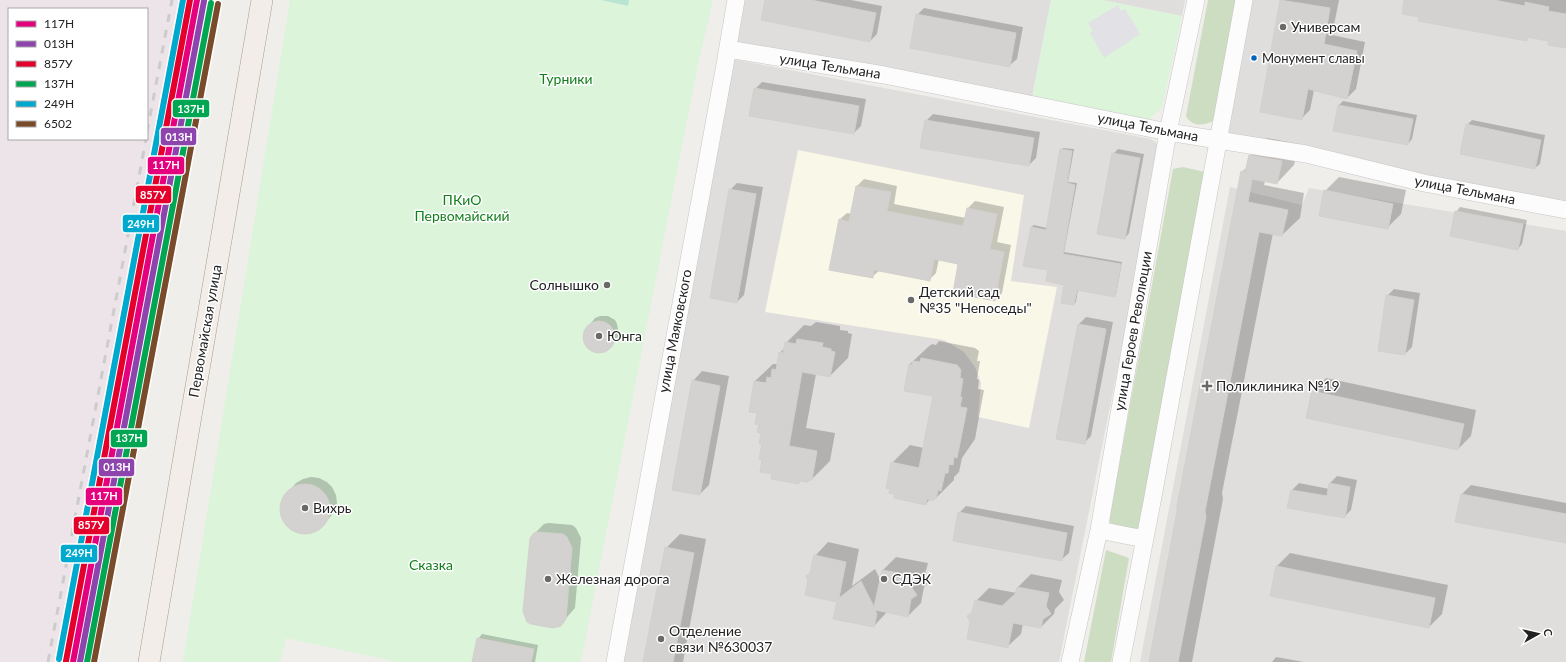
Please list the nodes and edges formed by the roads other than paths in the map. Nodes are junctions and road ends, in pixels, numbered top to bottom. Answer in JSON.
{"nodes":[{"id":1,"x":262,"y":0,"type":"edge"},
{"id":2,"x":736,"y":0,"type":"edge"},
{"id":3,"x":1196,"y":0,"type":"edge"},
{"id":4,"x":1244,"y":0,"type":"edge"},
{"id":5,"x":728,"y":49,"type":"junction"},
{"id":6,"x":1168,"y":132,"type":"junction"},
{"id":7,"x":1218,"y":140,"type":"junction"},
{"id":8,"x":1566,"y":210,"type":"edge"},
{"id":9,"x":1099,"y":530,"type":"junction"},
{"id":10,"x":1144,"y":539,"type":"junction"},
{"id":11,"x":149,"y":662,"type":"edge"},
{"id":12,"x":615,"y":662,"type":"edge"},
{"id":13,"x":1070,"y":662,"type":"edge"},
{"id":14,"x":1121,"y":662,"type":"edge"}],
"edges":[{"from":1,"to":11,"type":"main road","name":"Первомайская улица"},
{"from":2,"to":5,"type":"street","name":"улица Маяковского"},
{"from":3,"to":6,"type":"street","name":"улица Героев Революции"},
{"from":4,"to":7,"type":"street"},
{"from":5,"to":6,"type":"street","name":"улица Тельмана"},
{"from":5,"to":12,"type":"street","name":"улица Маяковского"},
{"from":6,"to":7,"type":"street","name":"улица Тельмана"},
{"from":6,"to":9,"type":"street","name":"улица Героев Революции"},
{"from":7,"to":8,"type":"street","name":"улица Тельмана"},
{"from":7,"to":10,"type":"street"},
{"from":9,"to":10,"type":"street"},
{"from":9,"to":13,"type":"street","name":"улица Героев Революции"},
{"from":10,"to":14,"type":"street"}]}
